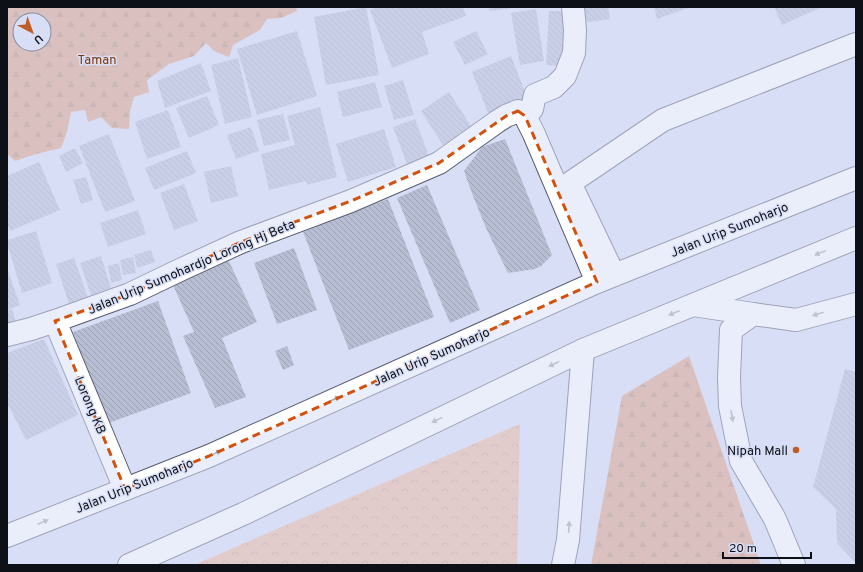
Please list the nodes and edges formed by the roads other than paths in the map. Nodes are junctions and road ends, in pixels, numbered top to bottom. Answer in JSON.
{"nodes":[{"id":1,"x":573,"y":7,"type":"edge"},
{"id":2,"x":856,"y":44,"type":"edge"},
{"id":3,"x":525,"y":116,"type":"junction"},
{"id":4,"x":856,"y":178,"type":"edge"},
{"id":5,"x":856,"y":238,"type":"edge"},
{"id":6,"x":606,"y":279,"type":"junction"},
{"id":7,"x":737,"y":287,"type":"junction"},
{"id":8,"x":856,"y":304,"type":"edge"},
{"id":9,"x":693,"y":305,"type":"junction"},
{"id":10,"x":739,"y":318,"type":"junction"},
{"id":11,"x":55,"y":321,"type":"junction"},
{"id":12,"x":7,"y":335,"type":"edge"},
{"id":13,"x":583,"y":350,"type":"junction"},
{"id":14,"x":125,"y":489,"type":"junction"},
{"id":15,"x":7,"y":536,"type":"edge"},
{"id":16,"x":129,"y":565,"type":"edge"},
{"id":17,"x":562,"y":565,"type":"edge"},
{"id":18,"x":794,"y":565,"type":"edge"}],
"edges":[{"from":1,"to":3,"type":"main road"},
{"from":2,"to":6,"type":"main road"},
{"from":3,"to":6,"type":"main road"},
{"from":3,"to":11,"type":"main road","name":"Jalan Urip Sumohardjo Lorong Hj Beta"},
{"from":4,"to":6,"type":"main road","name":"Jalan Urip Sumoharjo"},
{"from":5,"to":7,"type":"main road","one_way":true},
{"from":14,"to":6,"type":"main road","name":"Jalan Urip Sumoharjo","one_way":true},
{"from":7,"to":9,"type":"main road"},
{"from":7,"to":10,"type":"main road"},
{"from":8,"to":10,"type":"main road","one_way":true},
{"from":9,"to":10,"type":"main road"},
{"from":9,"to":13,"type":"main road","one_way":true},
{"from":10,"to":18,"type":"main road","one_way":true},
{"from":11,"to":12,"type":"main road","name":"Jalan Urip Sumohardjo Lorong Hj Beta"},
{"from":11,"to":14,"type":"main road","name":"Lorong KB"},
{"from":13,"to":16,"type":"main road","one_way":true},
{"from":17,"to":13,"type":"main road","one_way":true},
{"from":15,"to":14,"type":"main road","name":"Jalan Urip Sumoharjo","one_way":true}]}
